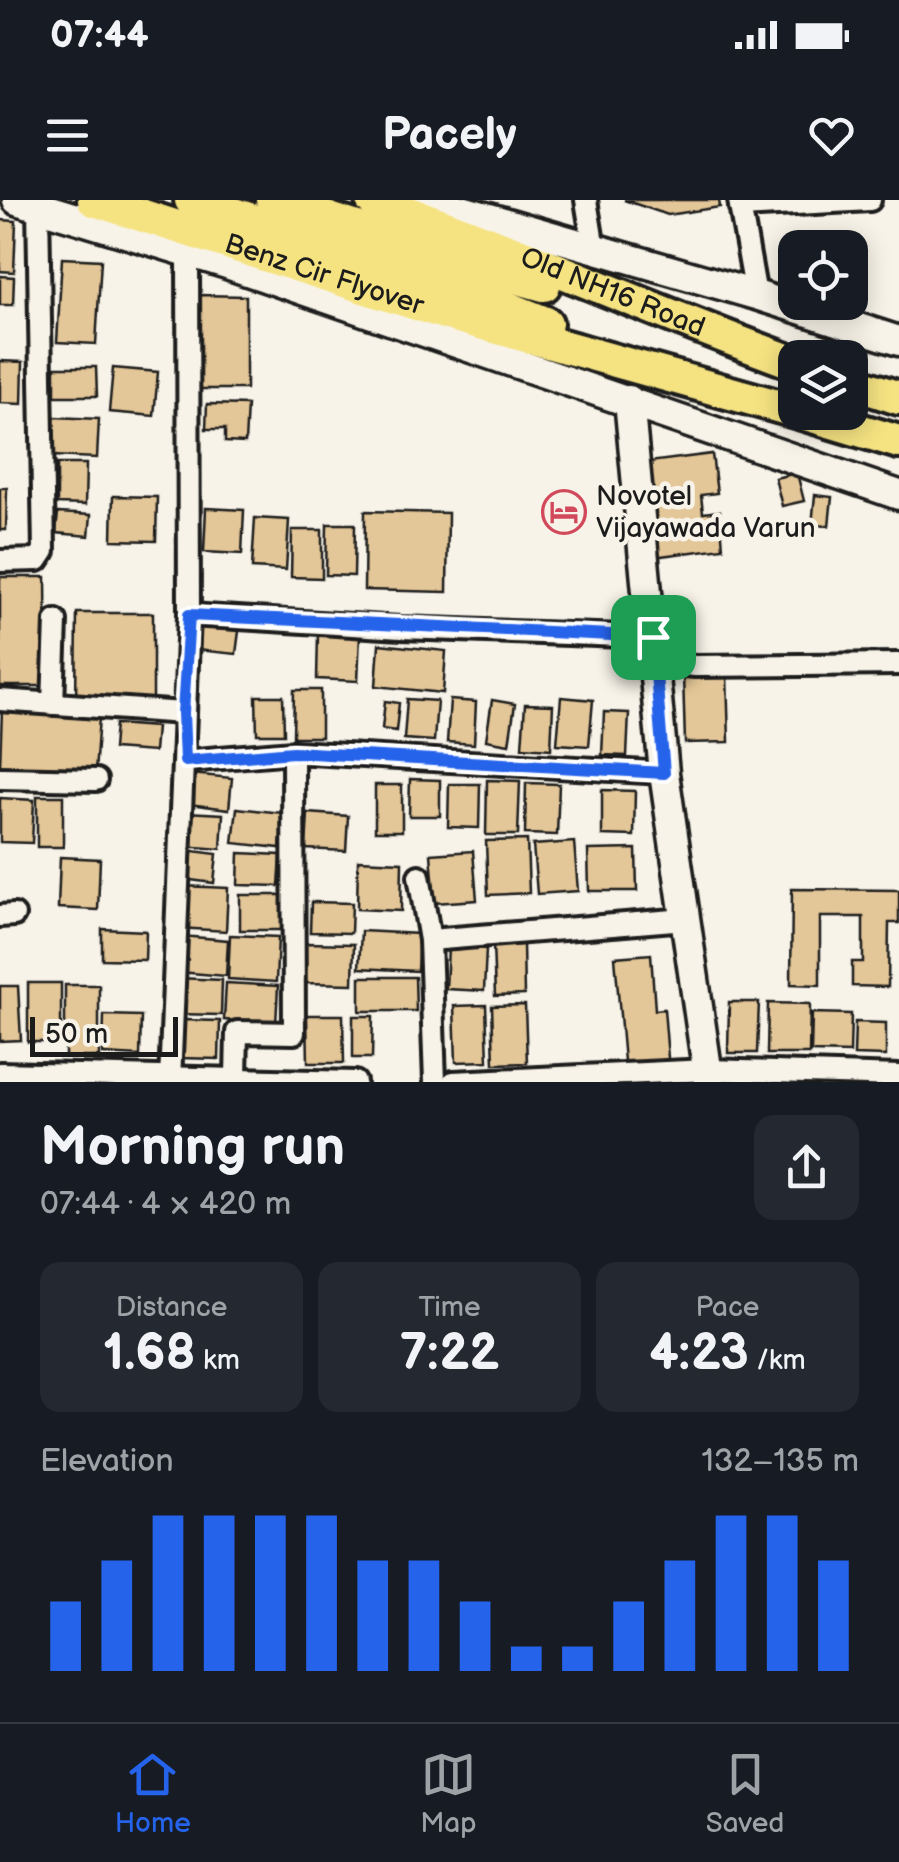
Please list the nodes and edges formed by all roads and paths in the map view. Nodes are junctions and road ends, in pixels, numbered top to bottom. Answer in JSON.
{"nodes":[{"id":1,"x":94,"y":200,"type":"edge"},
{"id":2,"x":191,"y":200,"type":"edge"},
{"id":3,"x":272,"y":200,"type":"edge"},
{"id":4,"x":372,"y":200,"type":"edge"},
{"id":5,"x":586,"y":200,"type":"edge"},
{"id":6,"x":870,"y":200,"type":"edge"},
{"id":7,"x":28,"y":203,"type":"edge"},
{"id":8,"x":740,"y":204,"type":"edge"},
{"id":9,"x":430,"y":210,"type":"edge"},
{"id":10,"x":594,"y":249,"type":"junction"},
{"id":11,"x":188,"y":252,"type":"junction"},
{"id":12,"x":756,"y":295,"type":"junction"},
{"id":13,"x":444,"y":314,"type":"joint"},
{"id":14,"x":690,"y":326,"type":"junction"},
{"id":15,"x":899,"y":341,"type":"edge"},
{"id":16,"x":778,"y":357,"type":"edge"},
{"id":17,"x":699,"y":383,"type":"junction"},
{"id":18,"x":868,"y":388,"type":"edge"},
{"id":19,"x":899,"y":398,"type":"edge"},
{"id":20,"x":628,"y":400,"type":"junction"},
{"id":21,"x":778,"y":406,"type":"edge"},
{"id":22,"x":858,"y":430,"type":"edge"},
{"id":23,"x":899,"y":442,"type":"edge"},
{"id":24,"x":899,"y":495,"type":"edge"},
{"id":25,"x":0,"y":562,"type":"edge"},
{"id":26,"x":189,"y":615,"type":"junction"},
{"id":27,"x":56,"y":621,"type":"dead end"},
{"id":28,"x":654,"y":650,"type":"junction"},
{"id":29,"x":899,"y":664,"type":"edge"},
{"id":30,"x":0,"y":700,"type":"edge"},
{"id":31,"x":53,"y":704,"type":"junction"},
{"id":32,"x":183,"y":713,"type":"junction"},
{"id":33,"x":293,"y":752,"type":"junction"},
{"id":34,"x":185,"y":761,"type":"junction"},
{"id":35,"x":664,"y":773,"type":"junction"},
{"id":36,"x":0,"y":778,"type":"edge"},
{"id":37,"x":96,"y":780,"type":"dead end"},
{"id":38,"x":418,"y":876,"type":"dead end"},
{"id":39,"x":686,"y":919,"type":"junction"},
{"id":40,"x":430,"y":940,"type":"junction"},
{"id":41,"x":0,"y":1074,"type":"edge"},
{"id":42,"x":709,"y":1076,"type":"edge"},
{"id":43,"x":899,"y":1076,"type":"edge"},
{"id":44,"x":236,"y":1077,"type":"junction"},
{"id":45,"x":170,"y":1079,"type":"edge"},
{"id":46,"x":355,"y":1082,"type":"edge"},
{"id":47,"x":434,"y":1082,"type":"edge"},
{"id":48,"x":453,"y":1082,"type":"edge"}],
"edges":[{"from":1,"to":13,"type":"main road","name":"Benz Cir Flyover"},
{"from":2,"to":17,"type":"main road"},
{"from":3,"to":14,"type":"main road"},
{"from":4,"to":9,"type":"main road"},
{"from":5,"to":10,"type":"street"},
{"from":6,"to":8,"type":"street"},
{"from":7,"to":11,"type":"street"},
{"from":7,"to":25,"type":"street"},
{"from":8,"to":12,"type":"street"},
{"from":9,"to":10,"type":"street"},
{"from":9,"to":14,"type":"main road","name":"Old NH16 Road"},
{"from":10,"to":12,"type":"street"},
{"from":11,"to":20,"type":"street"},
{"from":11,"to":26,"type":"street"},
{"from":12,"to":15,"type":"street"},
{"from":13,"to":17,"type":"main road","name":"Old NH16 Road"},
{"from":14,"to":16,"type":"main road","name":"Old NH16 Road"},
{"from":17,"to":21,"type":"main road","name":"Old NH16 Road"},
{"from":18,"to":19,"type":"main road"},
{"from":20,"to":24,"type":"street"},
{"from":20,"to":28,"type":"street"},
{"from":22,"to":23,"type":"main road","name":"Old NH16 Road"},
{"from":26,"to":28,"type":"street"},
{"from":26,"to":32,"type":"street"},
{"from":27,"to":31,"type":"street"},
{"from":28,"to":29,"type":"street"},
{"from":28,"to":35,"type":"street"},
{"from":30,"to":31,"type":"street"},
{"from":31,"to":32,"type":"street"},
{"from":32,"to":34,"type":"street"},
{"from":33,"to":34,"type":"street"},
{"from":33,"to":35,"type":"street"},
{"from":33,"to":44,"type":"street"},
{"from":34,"to":45,"type":"street"},
{"from":35,"to":39,"type":"street"},
{"from":36,"to":37,"type":"street"},
{"from":38,"to":40,"type":"street"},
{"from":39,"to":40,"type":"street"},
{"from":39,"to":42,"type":"street"},
{"from":40,"to":47,"type":"street"},
{"from":41,"to":45,"type":"street"},
{"from":42,"to":43,"type":"street"},
{"from":42,"to":48,"type":"street"},
{"from":44,"to":45,"type":"street"},
{"from":44,"to":46,"type":"street"}]}
